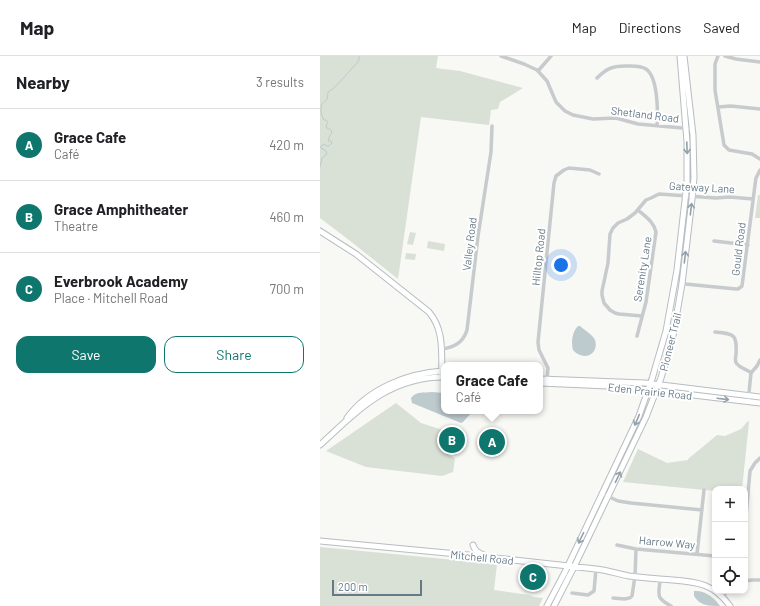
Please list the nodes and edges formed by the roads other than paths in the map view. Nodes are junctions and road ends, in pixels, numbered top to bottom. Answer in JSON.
{"nodes":[{"id":1,"x":502,"y":56,"type":"edge"},
{"id":2,"x":551,"y":56,"type":"edge"},
{"id":3,"x":680,"y":56,"type":"edge"},
{"id":4,"x":684,"y":56,"type":"edge"},
{"id":5,"x":718,"y":56,"type":"edge"},
{"id":6,"x":725,"y":56,"type":"edge"},
{"id":7,"x":760,"y":62,"type":"edge"},
{"id":8,"x":538,"y":71,"type":"junction"},
{"id":9,"x":598,"y":78,"type":"dead end"},
{"id":10,"x":718,"y":107,"type":"junction"},
{"id":11,"x":760,"y":109,"type":"edge"},
{"id":12,"x":492,"y":126,"type":"dead end"},
{"id":13,"x":657,"y":126,"type":"junction"},
{"id":14,"x":686,"y":128,"type":"junction"},
{"id":15,"x":693,"y":129,"type":"junction"},
{"id":16,"x":760,"y":159,"type":"edge"},
{"id":17,"x":760,"y":170,"type":"edge"},
{"id":18,"x":599,"y":174,"type":"dead end"},
{"id":19,"x":686,"y":196,"type":"junction"},
{"id":20,"x":692,"y":196,"type":"junction"},
{"id":21,"x":753,"y":199,"type":"junction"},
{"id":22,"x":638,"y":210,"type":"junction"},
{"id":23,"x":320,"y":231,"type":"edge"},
{"id":24,"x":714,"y":241,"type":"dead end"},
{"id":25,"x":748,"y":245,"type":"junction"},
{"id":26,"x":675,"y":283,"type":"junction"},
{"id":27,"x":682,"y":284,"type":"junction"},
{"id":28,"x":642,"y":316,"type":"junction"},
{"id":29,"x":715,"y":332,"type":"dead end"},
{"id":30,"x":637,"y":336,"type":"dead end"},
{"id":31,"x":441,"y":349,"type":"junction"},
{"id":32,"x":760,"y":360,"type":"edge"},
{"id":33,"x":442,"y":362,"type":"edge"},
{"id":34,"x":751,"y":372,"type":"junction"},
{"id":35,"x":441,"y":374,"type":"edge"},
{"id":36,"x":543,"y":380,"type":"edge"},
{"id":37,"x":547,"y":382,"type":"junction"},
{"id":38,"x":543,"y":383,"type":"edge"},
{"id":39,"x":651,"y":384,"type":"junction"},
{"id":40,"x":657,"y":388,"type":"junction"},
{"id":41,"x":649,"y":390,"type":"junction"},
{"id":42,"x":748,"y":395,"type":"junction"},
{"id":43,"x":760,"y":397,"type":"edge"},
{"id":44,"x":748,"y":402,"type":"junction"},
{"id":45,"x":760,"y":403,"type":"edge"},
{"id":46,"x":320,"y":446,"type":"edge"},
{"id":47,"x":760,"y":458,"type":"edge"},
{"id":48,"x":704,"y":490,"type":"dead end"},
{"id":49,"x":602,"y":494,"type":"junction"},
{"id":50,"x":608,"y":496,"type":"junction"},
{"id":51,"x":702,"y":510,"type":"junction"},
{"id":52,"x":746,"y":522,"type":"edge"},
{"id":53,"x":320,"y":541,"type":"edge"},
{"id":54,"x":473,"y":545,"type":"dead end"},
{"id":55,"x":617,"y":545,"type":"dead end"},
{"id":56,"x":636,"y":549,"type":"junction"},
{"id":57,"x":697,"y":554,"type":"junction"},
{"id":58,"x":712,"y":556,"type":"edge"},
{"id":59,"x":496,"y":558,"type":"junction"},
{"id":60,"x":567,"y":566,"type":"junction"},
{"id":61,"x":574,"y":567,"type":"junction"},
{"id":62,"x":596,"y":569,"type":"junction"},
{"id":63,"x":635,"y":576,"type":"junction"},
{"id":64,"x":660,"y":579,"type":"junction"},
{"id":65,"x":760,"y":580,"type":"edge"},
{"id":66,"x":748,"y":581,"type":"edge"},
{"id":67,"x":572,"y":593,"type":"dead end"},
{"id":68,"x":725,"y":594,"type":"edge"},
{"id":69,"x":722,"y":597,"type":"junction"},
{"id":70,"x":613,"y":598,"type":"dead end"},
{"id":71,"x":547,"y":606,"type":"edge"},
{"id":72,"x":554,"y":606,"type":"edge"},
{"id":73,"x":671,"y":606,"type":"edge"},
{"id":74,"x":730,"y":606,"type":"edge"}],
"edges":[{"from":1,"to":8,"type":"street","name":"Shetland Road"},
{"from":2,"to":8,"type":"street"},
{"from":3,"to":14,"type":"main road","name":"Pioneer Trail"},
{"from":4,"to":15,"type":"main road","name":"Pioneer Trail"},
{"from":5,"to":10,"type":"street"},
{"from":6,"to":7,"type":"street"},
{"from":8,"to":13,"type":"street","name":"Shetland Road"},
{"from":9,"to":13,"type":"street"},
{"from":10,"to":11,"type":"street"},
{"from":10,"to":16,"type":"street"},
{"from":12,"to":31,"type":"street","name":"Valley Road"},
{"from":13,"to":14,"type":"street","name":"Shetland Road"},
{"from":14,"to":15,"type":"street","name":"Shetland Road"},
{"from":14,"to":19,"type":"main road","name":"Pioneer Trail","one_way":true},
{"from":15,"to":20,"type":"main road","name":"Pioneer Trail"},
{"from":17,"to":21,"type":"street","name":"Gould Road"},
{"from":18,"to":37,"type":"street","name":"Hilltop Road"},
{"from":19,"to":20,"type":"street","name":"Gateway Lane"},
{"from":19,"to":22,"type":"street","name":"Gateway Lane"},
{"from":19,"to":26,"type":"main road","name":"Pioneer Trail"},
{"from":20,"to":21,"type":"street","name":"Gateway Lane"},
{"from":27,"to":20,"type":"main road","name":"Pioneer Trail","one_way":true},
{"from":21,"to":25,"type":"street","name":"Gould Road"},
{"from":22,"to":28,"type":"street","name":"Serenity Lane"},
{"from":22,"to":28,"type":"street","name":"Gateway Lane"},
{"from":23,"to":31,"type":"main road"},
{"from":24,"to":25,"type":"street"},
{"from":25,"to":27,"type":"street","name":"Gould Road"},
{"from":26,"to":27,"type":"street","name":"Gould Road"},
{"from":26,"to":39,"type":"main road","name":"Pioneer Trail"},
{"from":27,"to":40,"type":"main road","name":"Pioneer Trail"},
{"from":28,"to":30,"type":"street","name":"Serenity Lane"},
{"from":29,"to":34,"type":"street"},
{"from":31,"to":33,"type":"main road"},
{"from":32,"to":34,"type":"street"},
{"from":34,"to":42,"type":"street"},
{"from":35,"to":46,"type":"main road"},
{"from":36,"to":37,"type":"main road","name":"Eden Prairie Road"},
{"from":37,"to":38,"type":"main road","name":"Eden Prairie Road"},
{"from":37,"to":39,"type":"main road","name":"Eden Prairie Road"},
{"from":37,"to":41,"type":"main road","name":"Eden Prairie Road"},
{"from":39,"to":40,"type":"main road","name":"Eden Prairie Road"},
{"from":39,"to":41,"type":"main road","name":"Pioneer Trail"},
{"from":40,"to":41,"type":"main road","name":"Eden Prairie Road"},
{"from":40,"to":42,"type":"main road","name":"Eden Prairie Road"},
{"from":40,"to":44,"type":"main road","name":"Eden Prairie Road","one_way":true},
{"from":50,"to":40,"type":"main road","name":"Pioneer Trail","one_way":true},
{"from":41,"to":49,"type":"main road","name":"Pioneer Trail","one_way":true},
{"from":42,"to":43,"type":"main road","name":"Eden Prairie Road"},
{"from":42,"to":44,"type":"street"},
{"from":44,"to":45,"type":"main road","name":"Eden Prairie Road"},
{"from":47,"to":52,"type":"street"},
{"from":48,"to":51,"type":"street"},
{"from":49,"to":50,"type":"street"},
{"from":49,"to":60,"type":"main road","name":"Pioneer Trail","one_way":true},
{"from":50,"to":51,"type":"street"},
{"from":50,"to":61,"type":"main road","name":"Pioneer Trail"},
{"from":51,"to":57,"type":"street"},
{"from":53,"to":59,"type":"main road","name":"Mitchell Road"},
{"from":54,"to":59,"type":"main road"},
{"from":55,"to":56,"type":"street","name":"Harrow Way"},
{"from":56,"to":57,"type":"street","name":"Harrow Way"},
{"from":56,"to":63,"type":"street"},
{"from":57,"to":58,"type":"street","name":"Harrow Way"},
{"from":59,"to":60,"type":"main road","name":"Mitchell Road"},
{"from":60,"to":61,"type":"main road","name":"Mitchell Road"},
{"from":60,"to":71,"type":"main road","name":"Pioneer Trail"},
{"from":61,"to":62,"type":"main road","name":"Mitchell Road"},
{"from":61,"to":72,"type":"main road","name":"Pioneer Trail"},
{"from":62,"to":63,"type":"main road","name":"Mitchell Road"},
{"from":62,"to":67,"type":"street"},
{"from":63,"to":64,"type":"main road","name":"Mitchell Road"},
{"from":63,"to":70,"type":"street"},
{"from":64,"to":69,"type":"main road","name":"Mitchell Road"},
{"from":64,"to":73,"type":"street"},
{"from":65,"to":66,"type":"street"},
{"from":68,"to":69,"type":"street"},
{"from":69,"to":74,"type":"main road","name":"Mitchell Road"}]}
